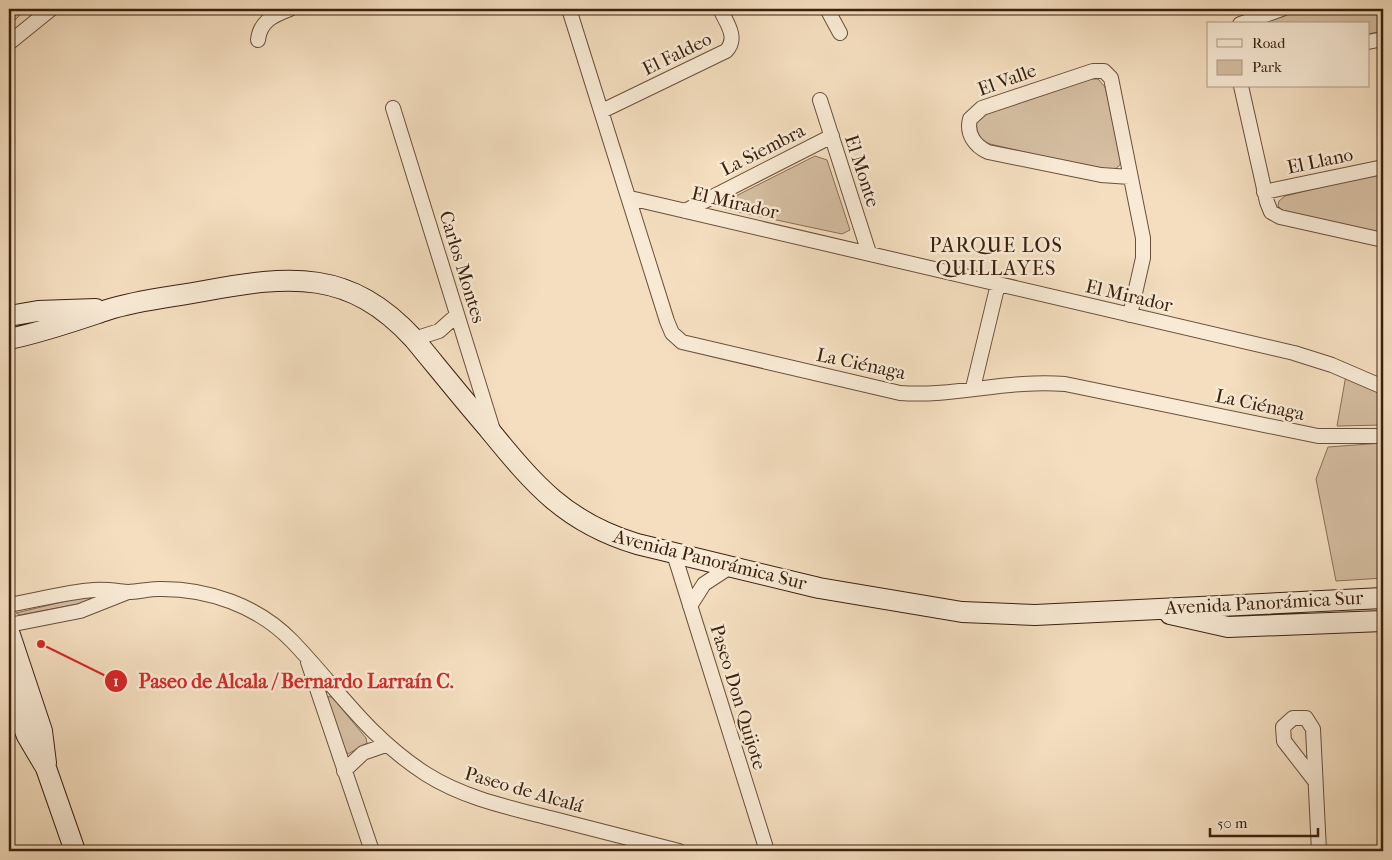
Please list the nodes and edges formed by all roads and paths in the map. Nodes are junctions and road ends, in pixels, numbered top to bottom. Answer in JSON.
{"nodes":[{"id":1,"x":52,"y":9,"type":"edge"},
{"id":2,"x":290,"y":9,"type":"edge"},
{"id":3,"x":570,"y":9,"type":"edge"},
{"id":4,"x":720,"y":9,"type":"edge"},
{"id":5,"x":827,"y":9,"type":"edge"},
{"id":6,"x":1282,"y":9,"type":"edge"},
{"id":7,"x":1246,"y":22,"type":"edge"},
{"id":8,"x":840,"y":33,"type":"dead end"},
{"id":9,"x":1383,"y":39,"type":"edge"},
{"id":10,"x":258,"y":40,"type":"dead end"},
{"id":11,"x":1370,"y":42,"type":"edge"},
{"id":12,"x":9,"y":44,"type":"edge"},
{"id":13,"x":1241,"y":88,"type":"edge"},
{"id":14,"x":820,"y":100,"type":"dead end"},
{"id":15,"x":393,"y":108,"type":"dead end"},
{"id":16,"x":602,"y":111,"type":"junction"},
{"id":17,"x":832,"y":136,"type":"junction"},
{"id":18,"x":1383,"y":167,"type":"edge"},
{"id":19,"x":1130,"y":177,"type":"junction"},
{"id":20,"x":1264,"y":192,"type":"junction"},
{"id":21,"x":630,"y":198,"type":"junction"},
{"id":22,"x":685,"y":210,"type":"junction"},
{"id":23,"x":1383,"y":240,"type":"edge"},
{"id":24,"x":869,"y":253,"type":"junction"},
{"id":25,"x":998,"y":284,"type":"junction"},
{"id":26,"x":108,"y":309,"type":"junction"},
{"id":27,"x":458,"y":315,"type":"junction"},
{"id":28,"x":1130,"y":315,"type":"junction"},
{"id":29,"x":9,"y":316,"type":"edge"},
{"id":30,"x":9,"y":339,"type":"edge"},
{"id":31,"x":414,"y":339,"type":"junction"},
{"id":32,"x":1383,"y":387,"type":"edge"},
{"id":33,"x":973,"y":388,"type":"junction"},
{"id":34,"x":1383,"y":436,"type":"edge"},
{"id":35,"x":496,"y":438,"type":"junction"},
{"id":36,"x":674,"y":554,"type":"junction"},
{"id":37,"x":730,"y":567,"type":"junction"},
{"id":38,"x":129,"y":592,"type":"junction"},
{"id":39,"x":1383,"y":598,"type":"edge"},
{"id":40,"x":9,"y":605,"type":"edge"},
{"id":41,"x":690,"y":606,"type":"junction"},
{"id":42,"x":1144,"y":609,"type":"junction"},
{"id":43,"x":1383,"y":621,"type":"edge"},
{"id":44,"x":9,"y":625,"type":"edge"},
{"id":45,"x":9,"y":632,"type":"edge"},
{"id":46,"x":306,"y":657,"type":"junction"},
{"id":47,"x":9,"y":689,"type":"edge"},
{"id":48,"x":386,"y":745,"type":"junction"},
{"id":49,"x":46,"y":768,"type":"junction"},
{"id":50,"x":344,"y":771,"type":"junction"},
{"id":51,"x":1315,"y":782,"type":"dead end"},
{"id":52,"x":75,"y":851,"type":"edge"},
{"id":53,"x":372,"y":851,"type":"edge"},
{"id":54,"x":678,"y":851,"type":"edge"},
{"id":55,"x":767,"y":851,"type":"edge"},
{"id":56,"x":1319,"y":851,"type":"edge"}],
"edges":[{"from":1,"to":12,"type":"street"},
{"from":2,"to":10,"type":"street"},
{"from":3,"to":16,"type":"street","name":"La Ciénaga"},
{"from":4,"to":16,"type":"street","name":"El Faldeo"},
{"from":5,"to":8,"type":"street"},
{"from":6,"to":7,"type":"street"},
{"from":9,"to":11,"type":"street"},
{"from":13,"to":20,"type":"street"},
{"from":14,"to":17,"type":"street","name":"El Monte"},
{"from":15,"to":27,"type":"street","name":"Carlos Montes"},
{"from":16,"to":21,"type":"street","name":"La Ciénaga"},
{"from":17,"to":22,"type":"street","name":"La Siembra"},
{"from":17,"to":24,"type":"street","name":"El Monte"},
{"from":18,"to":20,"type":"street","name":"El Llano"},
{"from":19,"to":19,"type":"street","name":"El Valle"},
{"from":19,"to":28,"type":"street","name":"El Valle"},
{"from":20,"to":23,"type":"street"},
{"from":21,"to":22,"type":"street","name":"El Mirador"},
{"from":21,"to":33,"type":"street","name":"La Ciénaga"},
{"from":22,"to":24,"type":"street","name":"El Mirador"},
{"from":24,"to":25,"type":"street","name":"El Mirador"},
{"from":25,"to":28,"type":"street","name":"El Mirador"},
{"from":25,"to":33,"type":"street"},
{"from":26,"to":29,"type":"street","name":"Avenida Panorámica Sur"},
{"from":26,"to":30,"type":"street","name":"Avenida Panorámica Sur"},
{"from":26,"to":31,"type":"street","name":"Avenida Panorámica Sur"},
{"from":27,"to":31,"type":"street"},
{"from":27,"to":35,"type":"street","name":"Carlos Montes"},
{"from":28,"to":32,"type":"street","name":"El Mirador"},
{"from":31,"to":35,"type":"street","name":"Avenida Panorámica Sur"},
{"from":33,"to":34,"type":"street","name":"La Ciénaga"},
{"from":35,"to":36,"type":"street","name":"Avenida Panorámica Sur"},
{"from":36,"to":37,"type":"street","name":"Avenida Panorámica Sur"},
{"from":36,"to":41,"type":"street","name":"Paseo Don Quijote"},
{"from":37,"to":41,"type":"street"},
{"from":37,"to":42,"type":"street","name":"Avenida Panorámica Sur"},
{"from":38,"to":40,"type":"street","name":"Paseo de Alcalá"},
{"from":38,"to":44,"type":"street","name":"Paseo de Alcalá"},
{"from":38,"to":46,"type":"street","name":"Paseo de Alcalá"},
{"from":39,"to":42,"type":"street","name":"Avenida Panorámica Sur"},
{"from":41,"to":55,"type":"street","name":"Paseo Don Quijote"},
{"from":42,"to":43,"type":"street","name":"Avenida Panorámica Sur"},
{"from":45,"to":49,"type":"street"},
{"from":46,"to":48,"type":"street","name":"Paseo de Alcalá"},
{"from":46,"to":50,"type":"street"},
{"from":47,"to":49,"type":"street"},
{"from":48,"to":50,"type":"street"},
{"from":48,"to":54,"type":"street","name":"Paseo de Alcalá"},
{"from":49,"to":52,"type":"street"},
{"from":50,"to":53,"type":"street"},
{"from":51,"to":56,"type":"street"}]}
